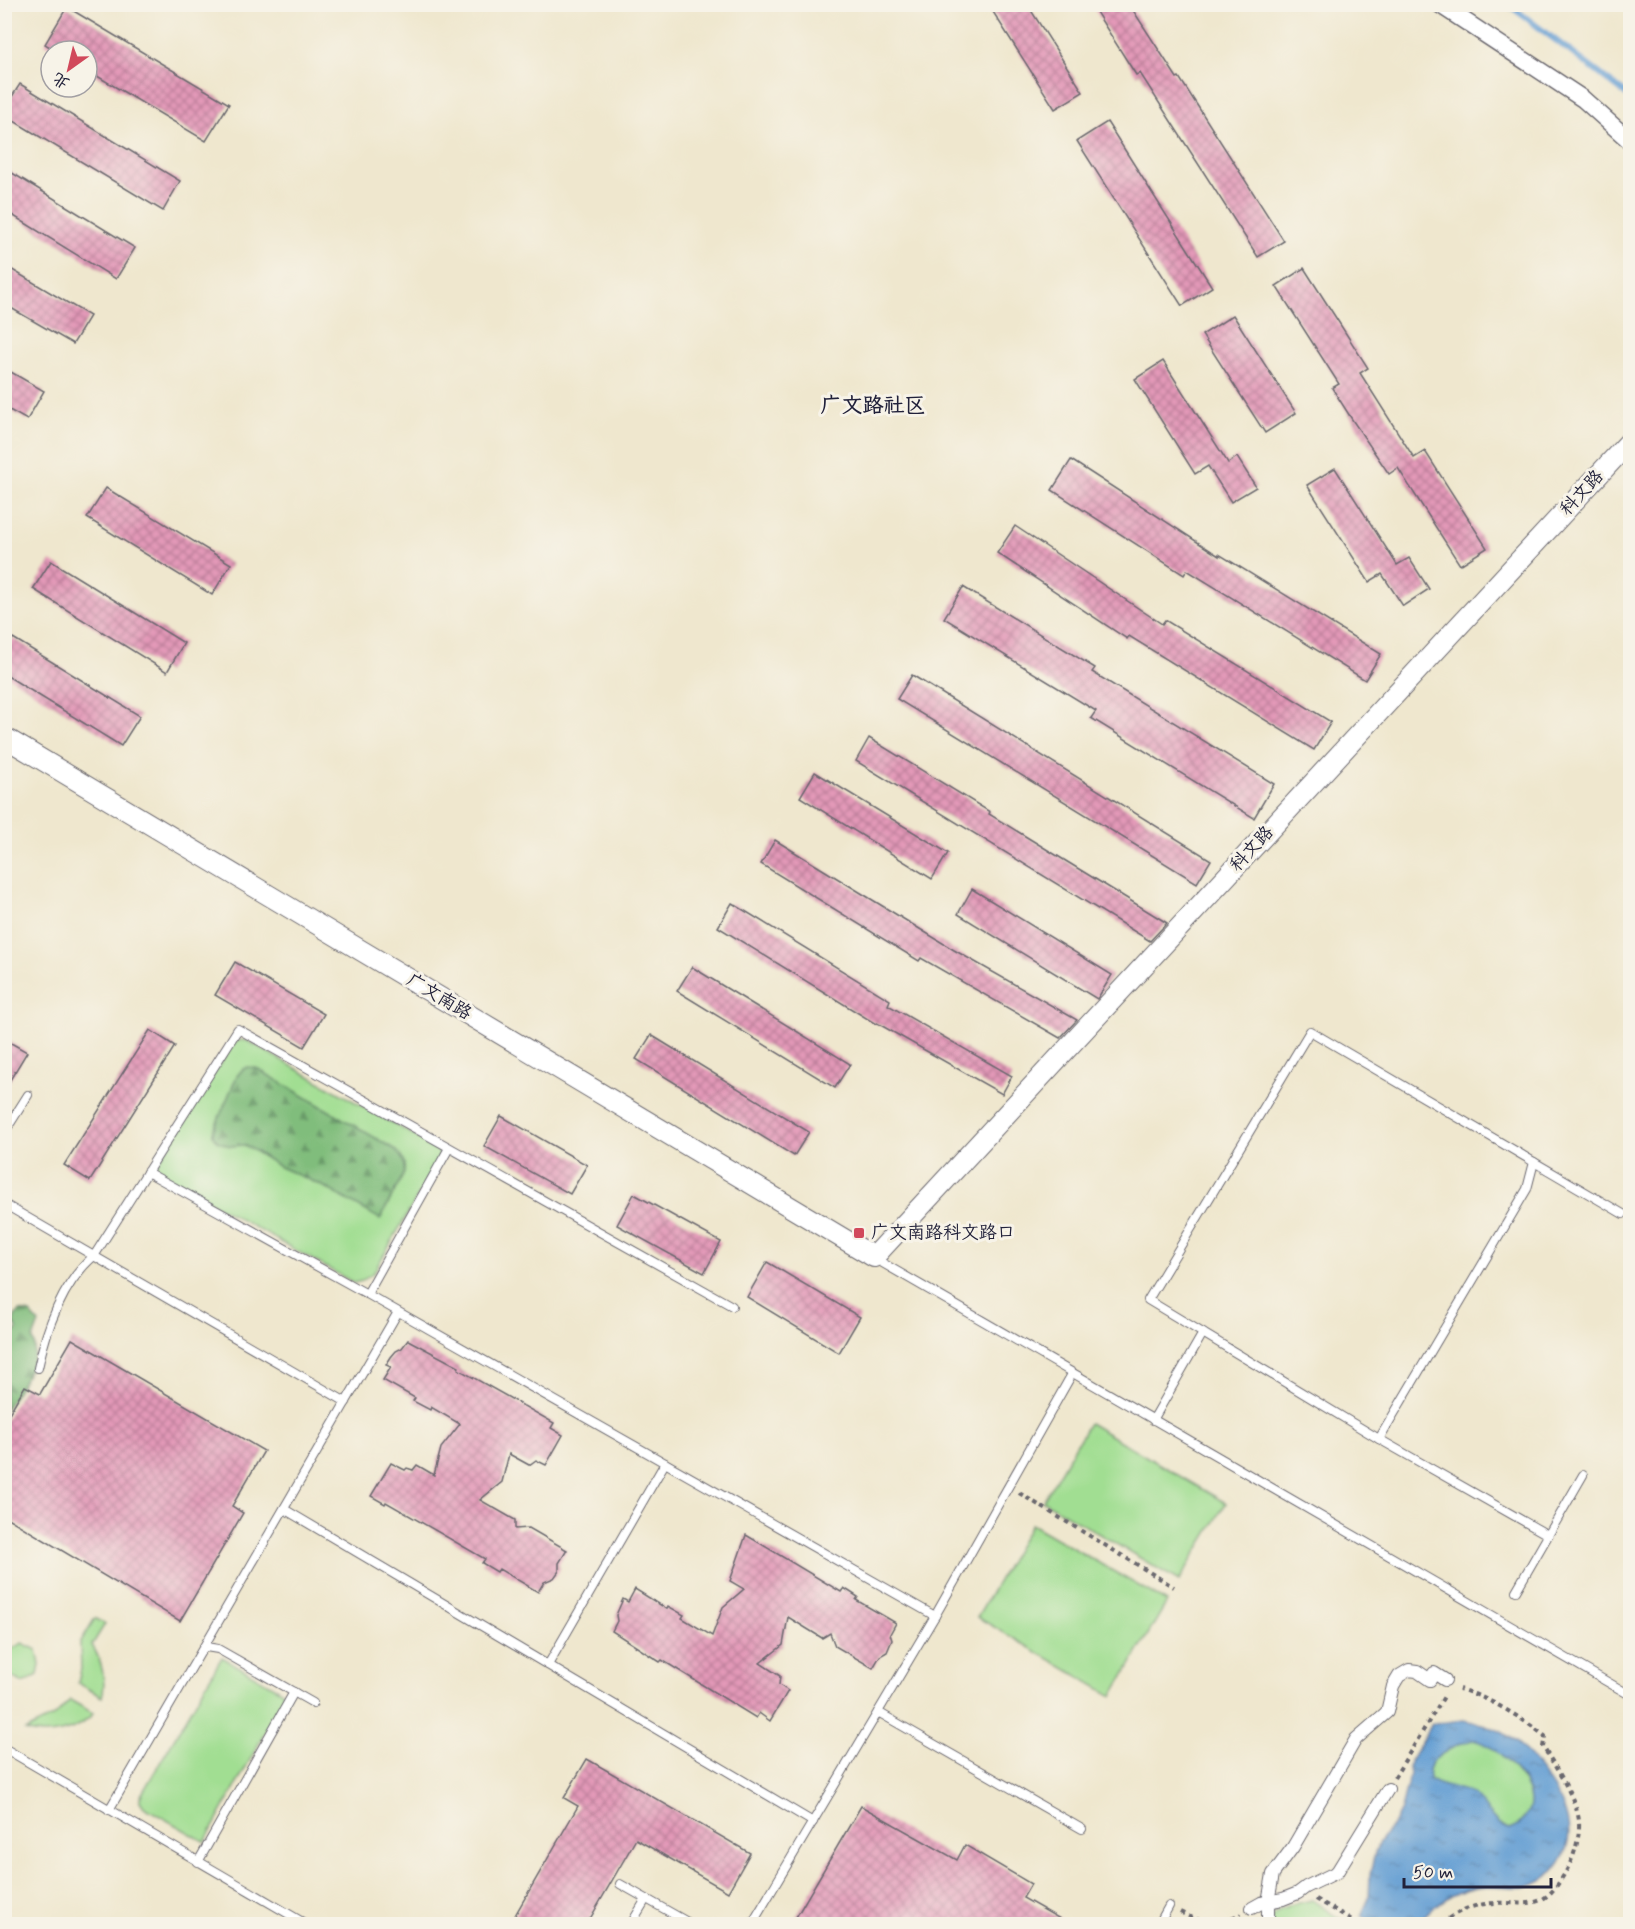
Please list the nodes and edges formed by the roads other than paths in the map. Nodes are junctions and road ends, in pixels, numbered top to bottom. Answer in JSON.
{"nodes":[{"id":1,"x":1439,"y":4,"type":"edge"},
{"id":2,"x":1630,"y":141,"type":"edge"},
{"id":3,"x":1630,"y":441,"type":"edge"},
{"id":4,"x":4,"y":737,"type":"edge"},
{"id":5,"x":28,"y":1095,"type":"dead end"},
{"id":6,"x":4,"y":1133,"type":"edge"},
{"id":7,"x":449,"y":1148,"type":"junction"},
{"id":8,"x":1534,"y":1162,"type":"junction"},
{"id":9,"x":147,"y":1172,"type":"junction"},
{"id":10,"x":4,"y":1204,"type":"edge"},
{"id":11,"x":1623,"y":1214,"type":"dead end"},
{"id":12,"x":94,"y":1256,"type":"junction"},
{"id":13,"x":874,"y":1257,"type":"junction"},
{"id":14,"x":368,"y":1294,"type":"junction"},
{"id":15,"x":732,"y":1306,"type":"dead end"},
{"id":16,"x":398,"y":1312,"type":"junction"},
{"id":17,"x":1203,"y":1334,"type":"junction"},
{"id":18,"x":38,"y":1368,"type":"dead end"},
{"id":19,"x":1072,"y":1374,"type":"junction"},
{"id":20,"x":346,"y":1402,"type":"junction"},
{"id":21,"x":1153,"y":1420,"type":"junction"},
{"id":22,"x":1379,"y":1439,"type":"junction"},
{"id":23,"x":665,"y":1463,"type":"junction"},
{"id":24,"x":1583,"y":1475,"type":"dead end"},
{"id":25,"x":284,"y":1509,"type":"junction"},
{"id":26,"x":1548,"y":1535,"type":"junction"},
{"id":27,"x":1516,"y":1591,"type":"dead end"},
{"id":28,"x":935,"y":1616,"type":"junction"},
{"id":29,"x":203,"y":1649,"type":"junction"},
{"id":30,"x":548,"y":1665,"type":"junction"},
{"id":31,"x":1447,"y":1686,"type":"road end"},
{"id":32,"x":294,"y":1692,"type":"junction"},
{"id":33,"x":1630,"y":1695,"type":"edge"},
{"id":34,"x":313,"y":1703,"type":"dead end"},
{"id":35,"x":878,"y":1712,"type":"junction"},
{"id":36,"x":4,"y":1748,"type":"edge"},
{"id":37,"x":1388,"y":1789,"type":"road end"},
{"id":38,"x":110,"y":1810,"type":"junction"},
{"id":39,"x":813,"y":1822,"type":"junction"},
{"id":40,"x":1082,"y":1829,"type":"dead end"},
{"id":41,"x":198,"y":1862,"type":"junction"},
{"id":42,"x":620,"y":1884,"type":"dead end"},
{"id":43,"x":646,"y":1899,"type":"junction"},
{"id":44,"x":1268,"y":1902,"type":"junction"},
{"id":45,"x":1169,"y":1906,"type":"road end"},
{"id":46,"x":1252,"y":1908,"type":"road end"},
{"id":47,"x":306,"y":1924,"type":"edge"},
{"id":48,"x":631,"y":1924,"type":"edge"},
{"id":49,"x":691,"y":1924,"type":"edge"},
{"id":50,"x":752,"y":1924,"type":"edge"},
{"id":51,"x":1159,"y":1924,"type":"edge"},
{"id":52,"x":1268,"y":1924,"type":"edge"}],
"edges":[{"from":1,"to":2,"type":"street"},
{"from":3,"to":13,"type":"street","name":"科文路"},
{"from":4,"to":13,"type":"street","name":"广文南路"},
{"from":5,"to":6,"type":"lane"},
{"from":7,"to":9,"type":"lane"},
{"from":7,"to":14,"type":"lane"},
{"from":7,"to":15,"type":"lane"},
{"from":8,"to":11,"type":"lane"},
{"from":8,"to":17,"type":"lane"},
{"from":8,"to":22,"type":"lane"},
{"from":9,"to":12,"type":"lane"},
{"from":9,"to":14,"type":"lane"},
{"from":10,"to":12,"type":"lane"},
{"from":12,"to":18,"type":"lane"},
{"from":12,"to":20,"type":"lane"},
{"from":13,"to":19,"type":"lane"},
{"from":14,"to":16,"type":"lane"},
{"from":16,"to":20,"type":"lane"},
{"from":16,"to":23,"type":"lane"},
{"from":17,"to":21,"type":"lane"},
{"from":17,"to":22,"type":"lane"},
{"from":19,"to":21,"type":"lane"},
{"from":19,"to":28,"type":"lane"},
{"from":20,"to":25,"type":"lane"},
{"from":21,"to":33,"type":"lane"},
{"from":22,"to":26,"type":"lane"},
{"from":23,"to":28,"type":"lane"},
{"from":23,"to":30,"type":"lane"},
{"from":24,"to":26,"type":"lane"},
{"from":25,"to":29,"type":"lane"},
{"from":25,"to":30,"type":"lane"},
{"from":26,"to":27,"type":"lane"},
{"from":28,"to":35,"type":"lane"},
{"from":29,"to":32,"type":"lane"},
{"from":29,"to":38,"type":"lane"},
{"from":30,"to":39,"type":"lane"},
{"from":31,"to":44,"type":"street"},
{"from":32,"to":34,"type":"lane"},
{"from":32,"to":41,"type":"lane"},
{"from":35,"to":39,"type":"lane"},
{"from":35,"to":40,"type":"lane"},
{"from":36,"to":38,"type":"lane"},
{"from":37,"to":44,"type":"street"},
{"from":38,"to":41,"type":"lane"},
{"from":39,"to":50,"type":"lane"},
{"from":41,"to":47,"type":"lane"},
{"from":42,"to":43,"type":"lane"},
{"from":43,"to":48,"type":"lane"},
{"from":43,"to":49,"type":"lane"},
{"from":44,"to":46,"type":"street"},
{"from":44,"to":52,"type":"street"},
{"from":45,"to":51,"type":"lane"}]}
